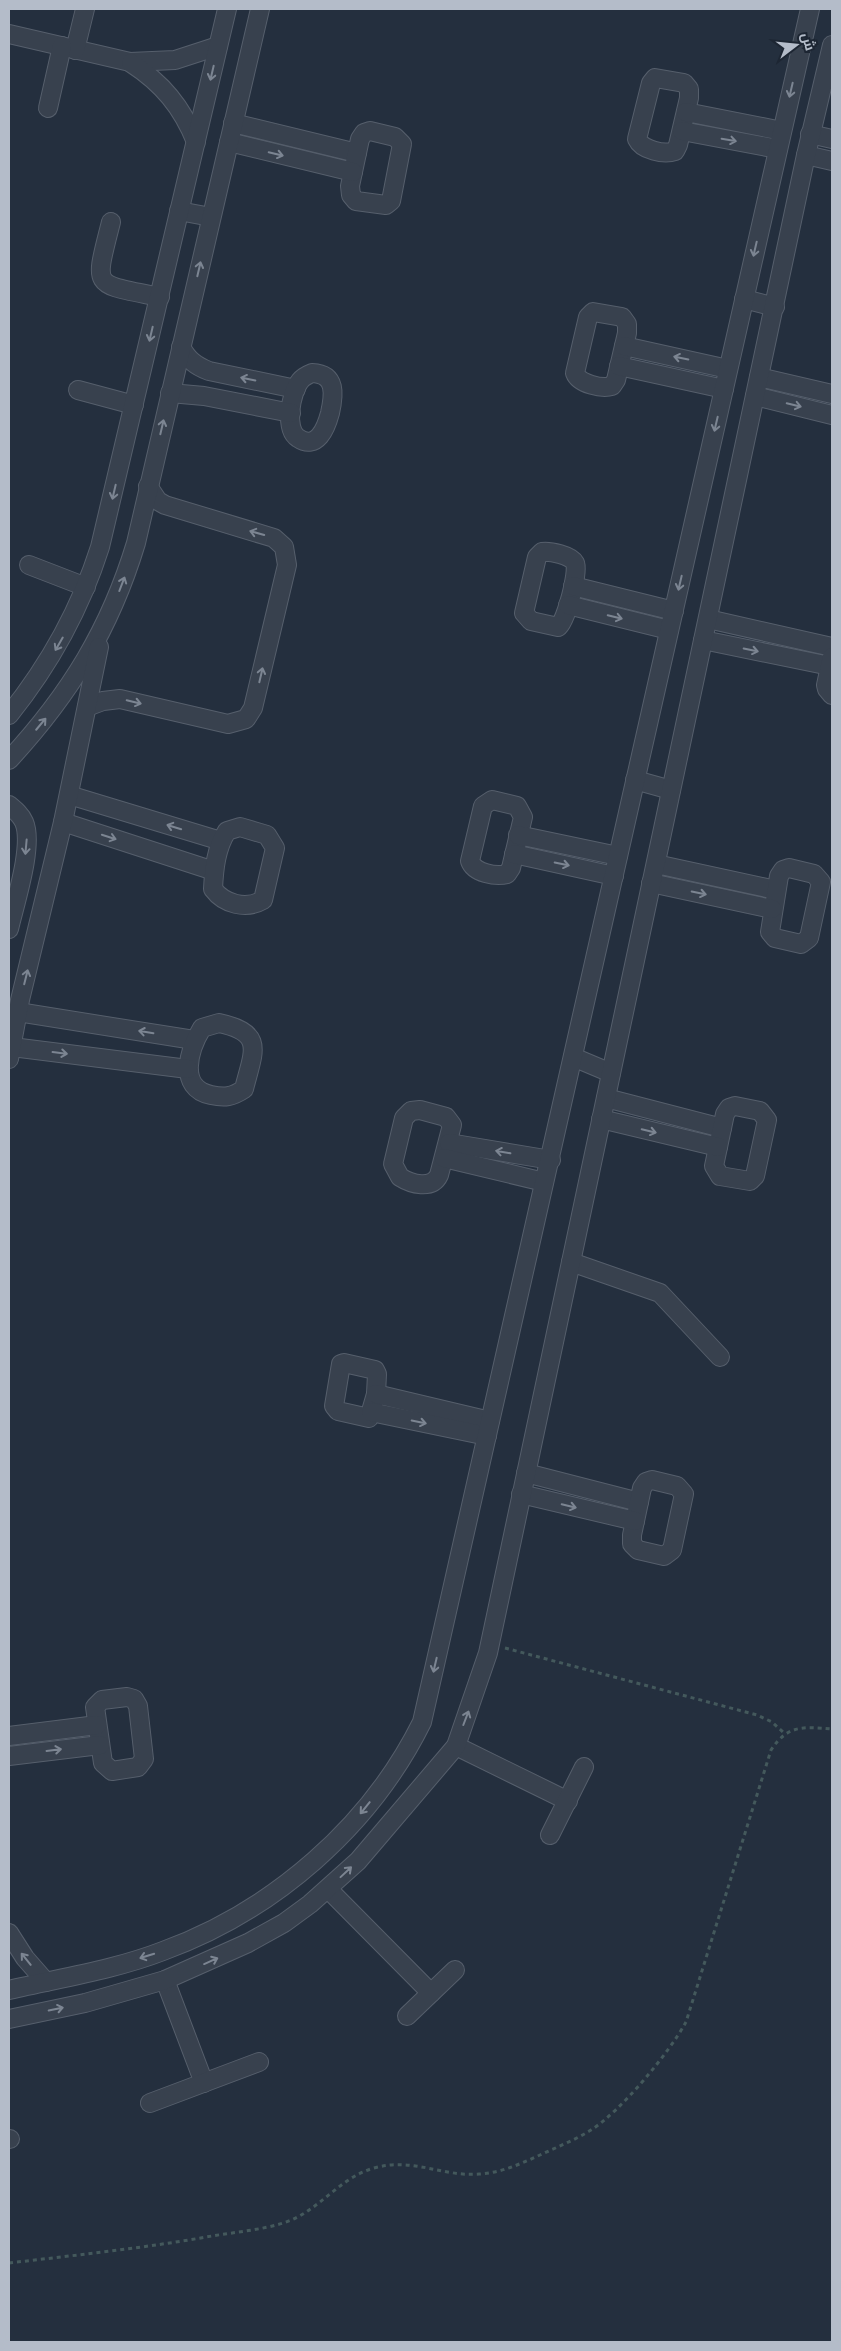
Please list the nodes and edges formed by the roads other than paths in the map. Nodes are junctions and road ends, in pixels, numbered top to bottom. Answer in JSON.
{"nodes":[{"id":1,"x":85,"y":9,"type":"edge"},
{"id":2,"x":227,"y":9,"type":"edge"},
{"id":3,"x":260,"y":9,"type":"edge"},
{"id":4,"x":810,"y":9,"type":"edge"},
{"id":5,"x":9,"y":34,"type":"edge"},
{"id":6,"x":832,"y":45,"type":"edge"},
{"id":7,"x":218,"y":46,"type":"junction"},
{"id":8,"x":69,"y":48,"type":"junction"},
{"id":9,"x":130,"y":62,"type":"junction"},
{"id":10,"x":48,"y":108,"type":"dead end"},
{"id":11,"x":686,"y":112,"type":"junction"},
{"id":12,"x":233,"y":122,"type":"junction"},
{"id":13,"x":682,"y":131,"type":"junction"},
{"id":14,"x":782,"y":131,"type":"junction"},
{"id":15,"x":810,"y":134,"type":"junction"},
{"id":16,"x":832,"y":139,"type":"edge"},
{"id":17,"x":196,"y":142,"type":"junction"},
{"id":18,"x":229,"y":142,"type":"junction"},
{"id":19,"x":778,"y":149,"type":"junction"},
{"id":20,"x":358,"y":153,"type":"junction"},
{"id":21,"x":806,"y":155,"type":"junction"},
{"id":22,"x":832,"y":161,"type":"edge"},
{"id":23,"x":353,"y":172,"type":"junction"},
{"id":24,"x":179,"y":211,"type":"junction"},
{"id":25,"x":212,"y":216,"type":"junction"},
{"id":26,"x":111,"y":222,"type":"dead end"},
{"id":27,"x":160,"y":297,"type":"junction"},
{"id":28,"x":744,"y":299,"type":"junction"},
{"id":29,"x":774,"y":307,"type":"junction"},
{"id":30,"x":624,"y":346,"type":"junction"},
{"id":31,"x":181,"y":347,"type":"junction"},
{"id":32,"x":619,"y":366,"type":"junction"},
{"id":33,"x":728,"y":369,"type":"junction"},
{"id":34,"x":759,"y":377,"type":"junction"},
{"id":35,"x":296,"y":389,"type":"junction"},
{"id":36,"x":724,"y":389,"type":"junction"},
{"id":37,"x":78,"y":390,"type":"dead end"},
{"id":38,"x":170,"y":393,"type":"junction"},
{"id":39,"x":832,"y":394,"type":"edge"},
{"id":40,"x":755,"y":396,"type":"junction"},
{"id":41,"x":134,"y":404,"type":"junction"},
{"id":42,"x":291,"y":414,"type":"junction"},
{"id":43,"x":832,"y":414,"type":"edge"},
{"id":44,"x":148,"y":486,"type":"junction"},
{"id":45,"x":29,"y":565,"type":"dead end"},
{"id":46,"x":572,"y":586,"type":"junction"},
{"id":47,"x":86,"y":587,"type":"junction"},
{"id":48,"x":568,"y":605,"type":"junction"},
{"id":49,"x":674,"y":611,"type":"junction"},
{"id":50,"x":708,"y":619,"type":"junction"},
{"id":51,"x":669,"y":630,"type":"junction"},
{"id":52,"x":102,"y":632,"type":"junction"},
{"id":53,"x":703,"y":640,"type":"junction"},
{"id":54,"x":832,"y":647,"type":"edge"},
{"id":55,"x":831,"y":660,"type":"edge"},
{"id":56,"x":832,"y":695,"type":"edge"},
{"id":57,"x":88,"y":707,"type":"junction"},
{"id":58,"x":9,"y":715,"type":"edge"},
{"id":59,"x":9,"y":760,"type":"edge"},
{"id":60,"x":635,"y":780,"type":"junction"},
{"id":61,"x":671,"y":790,"type":"junction"},
{"id":62,"x":69,"y":794,"type":"junction"},
{"id":63,"x":9,"y":805,"type":"edge"},
{"id":64,"x":63,"y":822,"type":"junction"},
{"id":65,"x":518,"y":835,"type":"junction"},
{"id":66,"x":220,"y":841,"type":"junction"},
{"id":67,"x":514,"y":854,"type":"junction"},
{"id":68,"x":618,"y":856,"type":"junction"},
{"id":69,"x":656,"y":864,"type":"junction"},
{"id":70,"x":214,"y":871,"type":"junction"},
{"id":71,"x":614,"y":876,"type":"junction"},
{"id":72,"x":652,"y":883,"type":"junction"},
{"id":73,"x":776,"y":890,"type":"junction"},
{"id":74,"x":772,"y":909,"type":"junction"},
{"id":75,"x":9,"y":929,"type":"edge"},
{"id":76,"x":18,"y":1012,"type":"junction"},
{"id":77,"x":194,"y":1040,"type":"junction"},
{"id":78,"x":10,"y":1053,"type":"edge"},
{"id":79,"x":573,"y":1057,"type":"junction"},
{"id":80,"x":188,"y":1069,"type":"junction"},
{"id":81,"x":611,"y":1073,"type":"junction"},
{"id":82,"x":606,"y":1098,"type":"junction"},
{"id":83,"x":601,"y":1120,"type":"junction"},
{"id":84,"x":722,"y":1128,"type":"junction"},
{"id":85,"x":718,"y":1147,"type":"junction"},
{"id":86,"x":551,"y":1160,"type":"junction"},
{"id":87,"x":544,"y":1182,"type":"junction"},
{"id":88,"x":571,"y":1262,"type":"junction"},
{"id":89,"x":720,"y":1357,"type":"dead end"},
{"id":90,"x":376,"y":1394,"type":"junction"},
{"id":91,"x":372,"y":1412,"type":"junction"},
{"id":92,"x":489,"y":1429,"type":"junction"},
{"id":93,"x":526,"y":1473,"type":"junction"},
{"id":94,"x":522,"y":1494,"type":"junction"},
{"id":95,"x":639,"y":1502,"type":"junction"},
{"id":96,"x":635,"y":1521,"type":"junction"},
{"id":97,"x":97,"y":1725,"type":"junction"},
{"id":98,"x":9,"y":1736,"type":"edge"},
{"id":99,"x":100,"y":1744,"type":"junction"},
{"id":100,"x":456,"y":1746,"type":"junction"},
{"id":101,"x":9,"y":1756,"type":"edge"},
{"id":102,"x":584,"y":1767,"type":"dead end"},
{"id":103,"x":568,"y":1800,"type":"junction"},
{"id":104,"x":550,"y":1835,"type":"dead end"},
{"id":105,"x":328,"y":1889,"type":"junction"},
{"id":106,"x":232,"y":1919,"type":"junction"},
{"id":107,"x":9,"y":1933,"type":"edge"},
{"id":108,"x":248,"y":1943,"type":"junction"},
{"id":109,"x":455,"y":1970,"type":"dead end"},
{"id":110,"x":165,"y":1980,"type":"junction"},
{"id":111,"x":46,"y":1982,"type":"junction"},
{"id":112,"x":9,"y":1990,"type":"edge"},
{"id":113,"x":431,"y":1993,"type":"junction"},
{"id":114,"x":407,"y":2016,"type":"dead end"},
{"id":115,"x":9,"y":2019,"type":"edge"},
{"id":116,"x":259,"y":2062,"type":"dead end"},
{"id":117,"x":204,"y":2083,"type":"junction"},
{"id":118,"x":150,"y":2103,"type":"dead end"}],
"edges":[{"from":1,"to":8,"type":"street"},
{"from":2,"to":7,"type":"street"},
{"from":3,"to":12,"type":"street"},
{"from":4,"to":14,"type":"street","one_way":true},
{"from":5,"to":8,"type":"street"},
{"from":6,"to":15,"type":"street"},
{"from":7,"to":9,"type":"street"},
{"from":7,"to":17,"type":"street","one_way":true},
{"from":8,"to":9,"type":"street"},
{"from":8,"to":10,"type":"street"},
{"from":9,"to":17,"type":"street"},
{"from":11,"to":13,"type":"street"},
{"from":11,"to":13,"type":"street"},
{"from":11,"to":14,"type":"street"},
{"from":12,"to":18,"type":"street"},
{"from":12,"to":20,"type":"street"},
{"from":13,"to":19,"type":"street","one_way":true},
{"from":14,"to":19,"type":"street"},
{"from":15,"to":16,"type":"street"},
{"from":15,"to":21,"type":"street"},
{"from":17,"to":24,"type":"street"},
{"from":18,"to":23,"type":"street","one_way":true},
{"from":18,"to":25,"type":"street"},
{"from":19,"to":28,"type":"street","one_way":true},
{"from":20,"to":23,"type":"street"},
{"from":20,"to":23,"type":"street"},
{"from":21,"to":22,"type":"street"},
{"from":21,"to":29,"type":"street"},
{"from":24,"to":25,"type":"street"},
{"from":24,"to":27,"type":"street"},
{"from":31,"to":25,"type":"street","one_way":true},
{"from":26,"to":27,"type":"street"},
{"from":27,"to":41,"type":"street","one_way":true},
{"from":28,"to":29,"type":"street"},
{"from":28,"to":33,"type":"street"},
{"from":29,"to":34,"type":"street"},
{"from":30,"to":32,"type":"street"},
{"from":30,"to":32,"type":"street"},
{"from":33,"to":30,"type":"street","one_way":true},
{"from":35,"to":31,"type":"street","one_way":true},
{"from":31,"to":38,"type":"street"},
{"from":32,"to":36,"type":"street"},
{"from":33,"to":36,"type":"street"},
{"from":34,"to":39,"type":"street"},
{"from":34,"to":40,"type":"street"},
{"from":35,"to":42,"type":"street"},
{"from":35,"to":42,"type":"street"},
{"from":36,"to":49,"type":"street","one_way":true},
{"from":37,"to":41,"type":"street"},
{"from":38,"to":42,"type":"street"},
{"from":44,"to":38,"type":"street","one_way":true},
{"from":40,"to":43,"type":"street","one_way":true},
{"from":40,"to":50,"type":"street"},
{"from":41,"to":47,"type":"street","one_way":true},
{"from":52,"to":44,"type":"street","one_way":true},
{"from":57,"to":44,"type":"street","one_way":true},
{"from":45,"to":47,"type":"street"},
{"from":46,"to":48,"type":"street"},
{"from":46,"to":48,"type":"street"},
{"from":46,"to":49,"type":"street"},
{"from":47,"to":58,"type":"street","one_way":true},
{"from":48,"to":51,"type":"street","one_way":true},
{"from":49,"to":51,"type":"street"},
{"from":50,"to":53,"type":"street"},
{"from":50,"to":54,"type":"street"},
{"from":51,"to":60,"type":"street"},
{"from":52,"to":57,"type":"street"},
{"from":59,"to":52,"type":"street","one_way":true},
{"from":53,"to":55,"type":"street","one_way":true},
{"from":53,"to":61,"type":"street"},
{"from":55,"to":56,"type":"street"},
{"from":57,"to":62,"type":"street"},
{"from":60,"to":61,"type":"street"},
{"from":60,"to":68,"type":"street"},
{"from":61,"to":69,"type":"street"},
{"from":62,"to":64,"type":"street"},
{"from":66,"to":62,"type":"street","one_way":true},
{"from":63,"to":75,"type":"street","one_way":true},
{"from":64,"to":70,"type":"street","one_way":true},
{"from":76,"to":64,"type":"street","one_way":true},
{"from":65,"to":67,"type":"street"},
{"from":65,"to":67,"type":"street"},
{"from":65,"to":68,"type":"street"},
{"from":66,"to":70,"type":"street"},
{"from":66,"to":70,"type":"street"},
{"from":67,"to":71,"type":"street","one_way":true},
{"from":68,"to":71,"type":"street"},
{"from":69,"to":72,"type":"street"},
{"from":69,"to":73,"type":"street"},
{"from":71,"to":79,"type":"street"},
{"from":72,"to":74,"type":"street","one_way":true},
{"from":72,"to":81,"type":"street"},
{"from":73,"to":74,"type":"street"},
{"from":73,"to":74,"type":"street"},
{"from":77,"to":76,"type":"street","one_way":true},
{"from":76,"to":78,"type":"street"},
{"from":77,"to":80,"type":"street"},
{"from":77,"to":80,"type":"street"},
{"from":78,"to":80,"type":"street","one_way":true},
{"from":79,"to":81,"type":"street"},
{"from":79,"to":86,"type":"street"},
{"from":81,"to":82,"type":"street"},
{"from":82,"to":83,"type":"street"},
{"from":82,"to":84,"type":"street"},
{"from":83,"to":85,"type":"street","one_way":true},
{"from":83,"to":88,"type":"street"},
{"from":84,"to":85,"type":"street"},
{"from":84,"to":85,"type":"street"},
{"from":86,"to":87,"type":"street"},
{"from":86,"to":87,"type":"street","one_way":true},
{"from":87,"to":92,"type":"street"},
{"from":88,"to":89,"type":"street"},
{"from":88,"to":93,"type":"street"},
{"from":90,"to":91,"type":"street"},
{"from":90,"to":91,"type":"street"},
{"from":90,"to":92,"type":"street"},
{"from":91,"to":92,"type":"street","one_way":true},
{"from":92,"to":106,"type":"street","one_way":true},
{"from":93,"to":94,"type":"street"},
{"from":93,"to":95,"type":"street"},
{"from":94,"to":96,"type":"street","one_way":true},
{"from":100,"to":94,"type":"street","one_way":true},
{"from":95,"to":96,"type":"street"},
{"from":95,"to":96,"type":"street"},
{"from":97,"to":98,"type":"street"},
{"from":97,"to":99,"type":"street"},
{"from":97,"to":99,"type":"street"},
{"from":101,"to":99,"type":"street","one_way":true},
{"from":100,"to":103,"type":"street"},
{"from":105,"to":100,"type":"street","one_way":true},
{"from":102,"to":103,"type":"street"},
{"from":103,"to":104,"type":"street"},
{"from":105,"to":108,"type":"street"},
{"from":105,"to":113,"type":"street"},
{"from":106,"to":108,"type":"street"},
{"from":106,"to":111,"type":"street","one_way":true},
{"from":111,"to":107,"type":"street","one_way":true},
{"from":110,"to":108,"type":"street","one_way":true},
{"from":109,"to":113,"type":"street"},
{"from":115,"to":110,"type":"street","one_way":true},
{"from":110,"to":117,"type":"street"},
{"from":111,"to":112,"type":"street"},
{"from":113,"to":114,"type":"street"},
{"from":116,"to":117,"type":"street"},
{"from":117,"to":118,"type":"street"}]}
